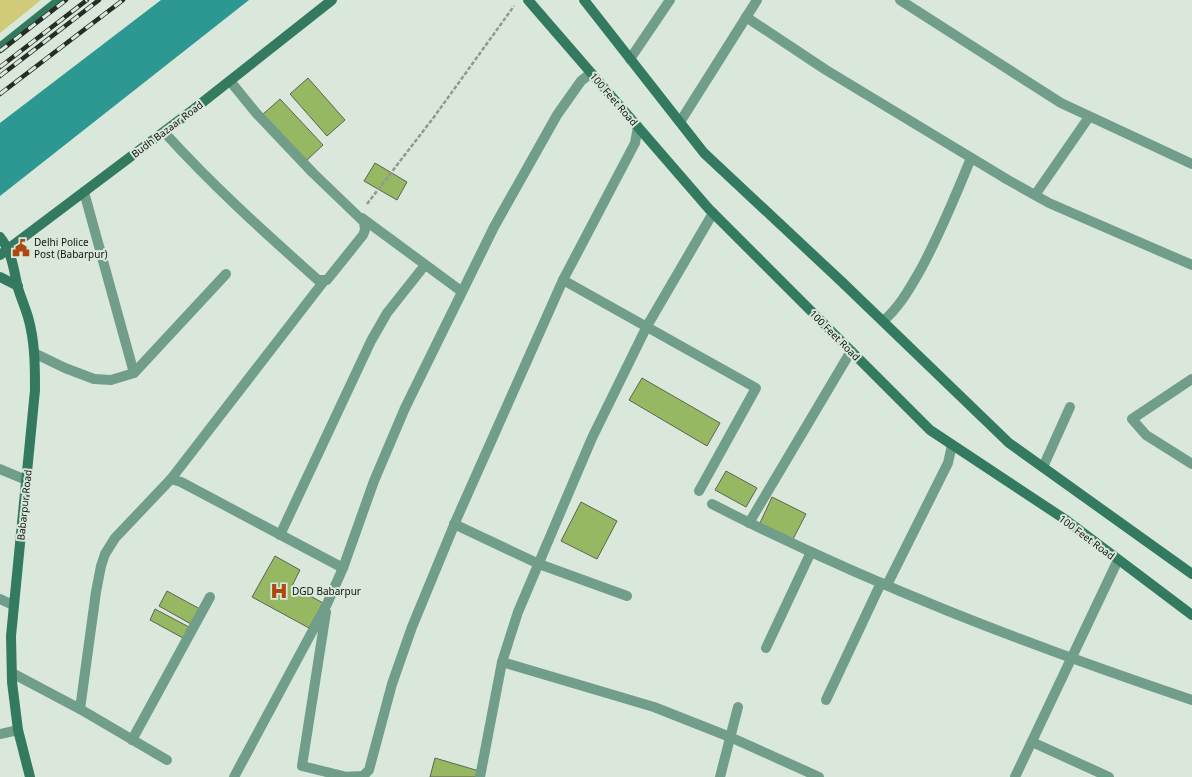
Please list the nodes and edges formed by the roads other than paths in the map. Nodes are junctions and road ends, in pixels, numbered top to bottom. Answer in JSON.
{"nodes":[{"id":1,"x":60,"y":0,"type":"edge"},
{"id":2,"x":332,"y":0,"type":"edge"},
{"id":3,"x":528,"y":0,"type":"edge"},
{"id":4,"x":584,"y":0,"type":"edge"},
{"id":5,"x":670,"y":0,"type":"edge"},
{"id":6,"x":757,"y":0,"type":"edge"},
{"id":7,"x":900,"y":0,"type":"edge"},
{"id":8,"x":746,"y":17,"type":"junction"},
{"id":9,"x":0,"y":48,"type":"edge"},
{"id":10,"x":630,"y":59,"type":"junction"},
{"id":11,"x":591,"y":73,"type":"junction"},
{"id":12,"x":230,"y":80,"type":"junction"},
{"id":13,"x":1089,"y":117,"type":"junction"},
{"id":14,"x":680,"y":122,"type":"junction"},
{"id":15,"x":638,"y":127,"type":"junction"},
{"id":16,"x":164,"y":132,"type":"junction"},
{"id":17,"x":971,"y":158,"type":"junction"},
{"id":18,"x":1192,"y":164,"type":"edge"},
{"id":19,"x":84,"y":192,"type":"junction"},
{"id":20,"x":1035,"y":194,"type":"junction"},
{"id":21,"x":713,"y":213,"type":"junction"},
{"id":22,"x":358,"y":216,"type":"junction"},
{"id":23,"x":0,"y":236,"type":"edge"},
{"id":24,"x":8,"y":248,"type":"junction"},
{"id":25,"x":0,"y":255,"type":"edge"},
{"id":26,"x":425,"y":265,"type":"junction"},
{"id":27,"x":1192,"y":265,"type":"edge"},
{"id":28,"x":226,"y":274,"type":"dead end"},
{"id":29,"x":0,"y":277,"type":"edge"},
{"id":30,"x":563,"y":280,"type":"junction"},
{"id":31,"x":324,"y":281,"type":"junction"},
{"id":32,"x":18,"y":286,"type":"junction"},
{"id":33,"x":462,"y":291,"type":"junction"},
{"id":34,"x":883,"y":322,"type":"junction"},
{"id":35,"x":647,"y":326,"type":"junction"},
{"id":36,"x":851,"y":351,"type":"junction"},
{"id":37,"x":34,"y":353,"type":"junction"},
{"id":38,"x":134,"y":373,"type":"junction"},
{"id":39,"x":1192,"y":379,"type":"edge"},
{"id":40,"x":1070,"y":407,"type":"dead end"},
{"id":41,"x":952,"y":446,"type":"junction"},
{"id":42,"x":1192,"y":464,"type":"edge"},
{"id":43,"x":1042,"y":467,"type":"junction"},
{"id":44,"x":0,"y":469,"type":"edge"},
{"id":45,"x":171,"y":479,"type":"junction"},
{"id":46,"x":26,"y":480,"type":"junction"},
{"id":47,"x":699,"y":491,"type":"dead end"},
{"id":48,"x":712,"y":504,"type":"dead end"},
{"id":49,"x":750,"y":523,"type":"junction"},
{"id":50,"x":454,"y":524,"type":"junction"},
{"id":51,"x":280,"y":535,"type":"junction"},
{"id":52,"x":811,"y":552,"type":"junction"},
{"id":53,"x":1118,"y":560,"type":"junction"},
{"id":54,"x":539,"y":564,"type":"junction"},
{"id":55,"x":343,"y":568,"type":"junction"},
{"id":56,"x":1192,"y":574,"type":"edge"},
{"id":57,"x":884,"y":584,"type":"junction"},
{"id":58,"x":627,"y":596,"type":"dead end"},
{"id":59,"x":210,"y":597,"type":"dead end"},
{"id":60,"x":0,"y":600,"type":"edge"},
{"id":61,"x":327,"y":604,"type":"junction"},
{"id":62,"x":13,"y":605,"type":"junction"},
{"id":63,"x":1192,"y":615,"type":"edge"},
{"id":64,"x":766,"y":648,"type":"dead end"},
{"id":65,"x":1072,"y":659,"type":"junction"},
{"id":66,"x":502,"y":662,"type":"junction"},
{"id":67,"x":12,"y":673,"type":"junction"},
{"id":68,"x":826,"y":700,"type":"dead end"},
{"id":69,"x":1192,"y":700,"type":"edge"},
{"id":70,"x":738,"y":707,"type":"dead end"},
{"id":71,"x":80,"y":710,"type":"junction"},
{"id":72,"x":18,"y":730,"type":"junction"},
{"id":73,"x":0,"y":734,"type":"edge"},
{"id":74,"x":730,"y":737,"type":"junction"},
{"id":75,"x":132,"y":740,"type":"junction"},
{"id":76,"x":1032,"y":742,"type":"junction"},
{"id":77,"x":167,"y":760,"type":"dead end"},
{"id":78,"x":342,"y":776,"type":"edge"},
{"id":79,"x":30,"y":777,"type":"edge"},
{"id":80,"x":234,"y":777,"type":"edge"},
{"id":81,"x":480,"y":777,"type":"edge"},
{"id":82,"x":720,"y":777,"type":"edge"},
{"id":83,"x":819,"y":777,"type":"edge"},
{"id":84,"x":1015,"y":777,"type":"edge"},
{"id":85,"x":1108,"y":777,"type":"edge"}],
"edges":[{"from":1,"to":9,"type":"main road"},
{"from":2,"to":12,"type":"main road","name":"Budh Bazaar Road"},
{"from":3,"to":11,"type":"main road","name":"100 Feet Road"},
{"from":4,"to":10,"type":"main road"},
{"from":5,"to":10,"type":"street"},
{"from":6,"to":8,"type":"street"},
{"from":7,"to":13,"type":"street"},
{"from":8,"to":14,"type":"street"},
{"from":8,"to":17,"type":"street"},
{"from":10,"to":14,"type":"main road"},
{"from":11,"to":15,"type":"main road","name":"100 Feet Road"},
{"from":11,"to":33,"type":"street"},
{"from":12,"to":16,"type":"main road","name":"Budh Bazaar Road"},
{"from":12,"to":22,"type":"street"},
{"from":13,"to":18,"type":"street"},
{"from":13,"to":20,"type":"street"},
{"from":14,"to":34,"type":"main road"},
{"from":15,"to":21,"type":"main road","name":"100 Feet Road"},
{"from":15,"to":30,"type":"street"},
{"from":16,"to":19,"type":"main road","name":"Budh Bazaar Road"},
{"from":16,"to":31,"type":"street"},
{"from":17,"to":20,"type":"street"},
{"from":17,"to":34,"type":"street"},
{"from":19,"to":24,"type":"main road","name":"Budh Bazaar Road"},
{"from":19,"to":38,"type":"street"},
{"from":20,"to":27,"type":"street"},
{"from":21,"to":35,"type":"street"},
{"from":21,"to":36,"type":"main road","name":"100 Feet Road"},
{"from":22,"to":26,"type":"street"},
{"from":22,"to":31,"type":"street"},
{"from":23,"to":24,"type":"main road","name":"Babarpur Road"},
{"from":24,"to":25,"type":"main road","name":"Budh Bazaar Road"},
{"from":24,"to":32,"type":"main road","name":"Babarpur Road"},
{"from":26,"to":33,"type":"street"},
{"from":26,"to":51,"type":"street"},
{"from":28,"to":38,"type":"street"},
{"from":29,"to":32,"type":"main road"},
{"from":30,"to":35,"type":"street"},
{"from":30,"to":50,"type":"street"},
{"from":31,"to":45,"type":"street"},
{"from":32,"to":37,"type":"main road","name":"Babarpur Road"},
{"from":33,"to":55,"type":"street"},
{"from":34,"to":43,"type":"main road"},
{"from":35,"to":47,"type":"street"},
{"from":35,"to":54,"type":"street"},
{"from":36,"to":41,"type":"main road","name":"100 Feet Road"},
{"from":36,"to":49,"type":"street"},
{"from":37,"to":38,"type":"street"},
{"from":37,"to":46,"type":"main road","name":"Babarpur Road"},
{"from":39,"to":42,"type":"street"},
{"from":40,"to":43,"type":"street"},
{"from":41,"to":53,"type":"main road","name":"100 Feet Road"},
{"from":41,"to":57,"type":"street"},
{"from":43,"to":56,"type":"main road"},
{"from":44,"to":46,"type":"street"},
{"from":45,"to":51,"type":"street"},
{"from":45,"to":71,"type":"street"},
{"from":46,"to":62,"type":"main road","name":"Babarpur Road"},
{"from":48,"to":49,"type":"street"},
{"from":49,"to":52,"type":"street"},
{"from":50,"to":54,"type":"street"},
{"from":50,"to":78,"type":"street"},
{"from":51,"to":55,"type":"street"},
{"from":52,"to":57,"type":"street"},
{"from":52,"to":64,"type":"street"},
{"from":53,"to":63,"type":"main road","name":"100 Feet Road"},
{"from":53,"to":65,"type":"street"},
{"from":54,"to":58,"type":"street"},
{"from":54,"to":66,"type":"street"},
{"from":55,"to":61,"type":"street"},
{"from":57,"to":65,"type":"street"},
{"from":57,"to":68,"type":"street"},
{"from":59,"to":75,"type":"street"},
{"from":60,"to":62,"type":"street"},
{"from":61,"to":78,"type":"street"},
{"from":61,"to":80,"type":"street"},
{"from":62,"to":67,"type":"main road","name":"Babarpur Road"},
{"from":65,"to":69,"type":"street"},
{"from":65,"to":76,"type":"street"},
{"from":66,"to":74,"type":"street"},
{"from":66,"to":81,"type":"street"},
{"from":67,"to":71,"type":"street"},
{"from":67,"to":72,"type":"main road","name":"Babarpur Road"},
{"from":70,"to":74,"type":"street"},
{"from":71,"to":75,"type":"street"},
{"from":72,"to":73,"type":"street"},
{"from":72,"to":79,"type":"main road","name":"Babarpur Road"},
{"from":74,"to":82,"type":"street"},
{"from":74,"to":83,"type":"street"},
{"from":75,"to":77,"type":"street"},
{"from":76,"to":84,"type":"street"},
{"from":76,"to":85,"type":"street"}]}
